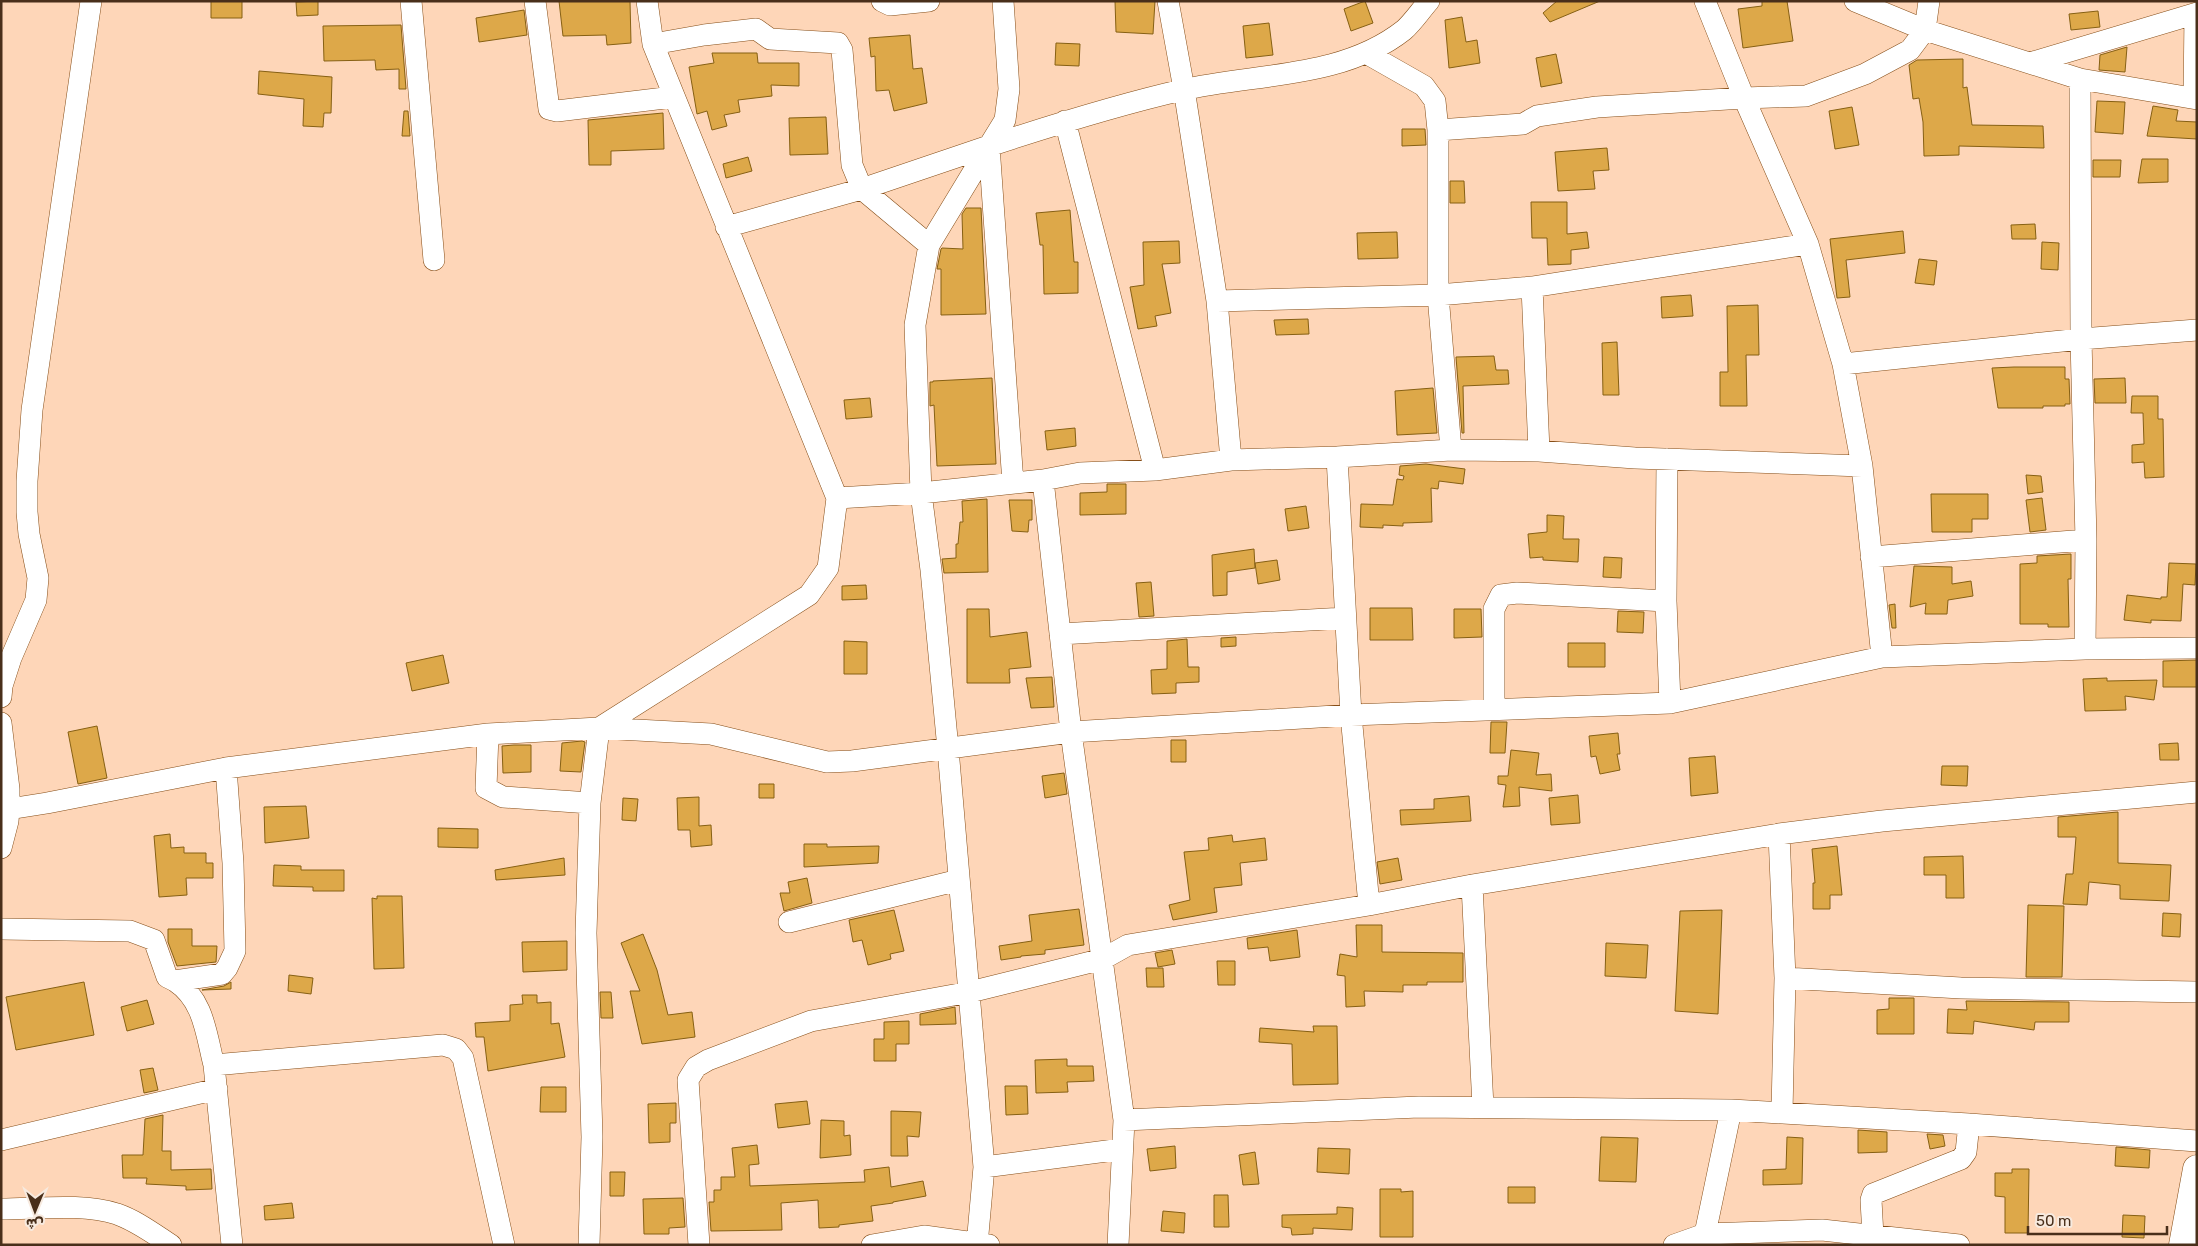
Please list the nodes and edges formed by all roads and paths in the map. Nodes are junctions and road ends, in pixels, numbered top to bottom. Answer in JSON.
{"nodes":[{"id":1,"x":91,"y":1,"type":"edge"},
{"id":2,"x":411,"y":1,"type":"edge"},
{"id":3,"x":536,"y":1,"type":"edge"},
{"id":4,"x":647,"y":1,"type":"edge"},
{"id":5,"x":882,"y":1,"type":"edge"},
{"id":6,"x":929,"y":1,"type":"edge"},
{"id":7,"x":1003,"y":1,"type":"edge"},
{"id":8,"x":1168,"y":1,"type":"edge"},
{"id":9,"x":1429,"y":1,"type":"edge"},
{"id":10,"x":1705,"y":1,"type":"edge"},
{"id":11,"x":1855,"y":1,"type":"edge"},
{"id":12,"x":1929,"y":1,"type":"edge"},
{"id":13,"x":2196,"y":13,"type":"edge"},
{"id":14,"x":1925,"y":30,"type":"junction"},
{"id":15,"x":653,"y":44,"type":"junction"},
{"id":16,"x":1366,"y":53,"type":"junction"},
{"id":17,"x":2030,"y":63,"type":"junction"},
{"id":18,"x":2080,"y":79,"type":"junction"},
{"id":19,"x":1184,"y":89,"type":"junction"},
{"id":20,"x":674,"y":97,"type":"junction"},
{"id":21,"x":1744,"y":98,"type":"junction"},
{"id":22,"x":2196,"y":99,"type":"edge"},
{"id":23,"x":1065,"y":121,"type":"junction"},
{"id":24,"x":1438,"y":130,"type":"junction"},
{"id":25,"x":989,"y":146,"type":"junction"},
{"id":26,"x":862,"y":189,"type":"junction"},
{"id":27,"x":726,"y":227,"type":"junction"},
{"id":28,"x":1808,"y":244,"type":"junction"},
{"id":29,"x":929,"y":245,"type":"junction"},
{"id":30,"x":434,"y":260,"type":"dead end"},
{"id":31,"x":1532,"y":287,"type":"junction"},
{"id":32,"x":1438,"y":295,"type":"junction"},
{"id":33,"x":1217,"y":301,"type":"junction"},
{"id":34,"x":2197,"y":330,"type":"edge"},
{"id":35,"x":2081,"y":339,"type":"junction"},
{"id":36,"x":1843,"y":364,"type":"junction"},
{"id":37,"x":1451,"y":450,"type":"junction"},
{"id":38,"x":1539,"y":451,"type":"junction"},
{"id":39,"x":1337,"y":457,"type":"junction"},
{"id":40,"x":1667,"y":459,"type":"junction"},
{"id":41,"x":1231,"y":460,"type":"junction"},
{"id":42,"x":1862,"y":466,"type":"junction"},
{"id":43,"x":1155,"y":470,"type":"junction"},
{"id":44,"x":1043,"y":480,"type":"junction"},
{"id":45,"x":1013,"y":483,"type":"junction"},
{"id":46,"x":921,"y":493,"type":"junction"},
{"id":47,"x":837,"y":498,"type":"junction"},
{"id":48,"x":2086,"y":540,"type":"junction"},
{"id":49,"x":1872,"y":558,"type":"junction"},
{"id":50,"x":1666,"y":601,"type":"junction"},
{"id":51,"x":1345,"y":618,"type":"junction"},
{"id":52,"x":1060,"y":634,"type":"junction"},
{"id":53,"x":2197,"y":648,"type":"edge"},
{"id":54,"x":2085,"y":649,"type":"junction"},
{"id":55,"x":1882,"y":657,"type":"junction"},
{"id":56,"x":1,"y":697,"type":"edge"},
{"id":57,"x":1670,"y":703,"type":"junction"},
{"id":58,"x":1494,"y":708,"type":"junction"},
{"id":59,"x":1351,"y":715,"type":"junction"},
{"id":60,"x":1,"y":723,"type":"edge"},
{"id":61,"x":599,"y":728,"type":"junction"},
{"id":62,"x":1071,"y":732,"type":"junction"},
{"id":63,"x":488,"y":734,"type":"junction"},
{"id":64,"x":948,"y":749,"type":"junction"},
{"id":65,"x":226,"y":768,"type":"junction"},
{"id":66,"x":2197,"y":792,"type":"edge"},
{"id":67,"x":590,"y":803,"type":"junction"},
{"id":68,"x":9,"y":808,"type":"junction"},
{"id":69,"x":1779,"y":834,"type":"junction"},
{"id":70,"x":1,"y":848,"type":"edge"},
{"id":71,"x":959,"y":880,"type":"junction"},
{"id":72,"x":1472,"y":885,"type":"junction"},
{"id":73,"x":1369,"y":905,"type":"junction"},
{"id":74,"x":789,"y":922,"type":"dead end"},
{"id":75,"x":1,"y":929,"type":"edge"},
{"id":76,"x":1102,"y":959,"type":"junction"},
{"id":77,"x":1784,"y":978,"type":"junction"},
{"id":78,"x":175,"y":981,"type":"junction"},
{"id":79,"x":970,"y":992,"type":"junction"},
{"id":80,"x":2197,"y":992,"type":"edge"},
{"id":81,"x":214,"y":1065,"type":"junction"},
{"id":82,"x":217,"y":1089,"type":"junction"},
{"id":83,"x":1483,"y":1107,"type":"junction"},
{"id":84,"x":1731,"y":1110,"type":"junction"},
{"id":85,"x":1782,"y":1112,"type":"junction"},
{"id":86,"x":1124,"y":1120,"type":"junction"},
{"id":87,"x":1969,"y":1124,"type":"junction"},
{"id":88,"x":1,"y":1140,"type":"edge"},
{"id":89,"x":2197,"y":1141,"type":"edge"},
{"id":90,"x":1122,"y":1149,"type":"junction"},
{"id":91,"x":984,"y":1167,"type":"junction"},
{"id":92,"x":2197,"y":1170,"type":"edge"},
{"id":93,"x":1,"y":1209,"type":"edge"},
{"id":94,"x":1705,"y":1234,"type":"junction"},
{"id":95,"x":1873,"y":1236,"type":"junction"},
{"id":96,"x":981,"y":1244,"type":"edge"},
{"id":97,"x":171,"y":1245,"type":"edge"},
{"id":98,"x":232,"y":1245,"type":"edge"},
{"id":99,"x":504,"y":1245,"type":"edge"},
{"id":100,"x":589,"y":1245,"type":"edge"},
{"id":101,"x":698,"y":1245,"type":"edge"},
{"id":102,"x":872,"y":1245,"type":"edge"},
{"id":103,"x":1118,"y":1245,"type":"edge"},
{"id":104,"x":1674,"y":1245,"type":"edge"},
{"id":105,"x":1959,"y":1245,"type":"edge"},
{"id":106,"x":2183,"y":1245,"type":"edge"}],
"edges":[{"from":1,"to":56,"type":"street"},
{"from":2,"to":30,"type":"street"},
{"from":3,"to":20,"type":"street"},
{"from":4,"to":15,"type":"street"},
{"from":5,"to":6,"type":"street"},
{"from":7,"to":25,"type":"street"},
{"from":8,"to":19,"type":"street"},
{"from":9,"to":16,"type":"street"},
{"from":10,"to":21,"type":"street"},
{"from":11,"to":14,"type":"street"},
{"from":12,"to":14,"type":"street"},
{"from":13,"to":17,"type":"street"},
{"from":13,"to":22,"type":"street"},
{"from":14,"to":17,"type":"street"},
{"from":14,"to":21,"type":"street"},
{"from":15,"to":20,"type":"street"},
{"from":15,"to":26,"type":"street"},
{"from":16,"to":19,"type":"street"},
{"from":16,"to":24,"type":"street"},
{"from":17,"to":18,"type":"street"},
{"from":18,"to":22,"type":"street"},
{"from":18,"to":35,"type":"street"},
{"from":19,"to":23,"type":"street"},
{"from":19,"to":33,"type":"street"},
{"from":20,"to":27,"type":"street"},
{"from":21,"to":24,"type":"street"},
{"from":21,"to":28,"type":"street"},
{"from":23,"to":25,"type":"street"},
{"from":23,"to":43,"type":"street"},
{"from":24,"to":32,"type":"street"},
{"from":25,"to":26,"type":"street"},
{"from":25,"to":29,"type":"street"},
{"from":25,"to":45,"type":"street"},
{"from":26,"to":27,"type":"street"},
{"from":26,"to":29,"type":"street"},
{"from":27,"to":47,"type":"street"},
{"from":28,"to":31,"type":"street"},
{"from":28,"to":36,"type":"street"},
{"from":29,"to":46,"type":"street"},
{"from":31,"to":32,"type":"street"},
{"from":31,"to":38,"type":"street"},
{"from":32,"to":33,"type":"street"},
{"from":32,"to":37,"type":"street"},
{"from":33,"to":41,"type":"street"},
{"from":34,"to":35,"type":"street"},
{"from":35,"to":36,"type":"street"},
{"from":35,"to":48,"type":"street"},
{"from":36,"to":42,"type":"street"},
{"from":37,"to":38,"type":"street"},
{"from":37,"to":39,"type":"street"},
{"from":38,"to":40,"type":"street"},
{"from":39,"to":41,"type":"street"},
{"from":39,"to":51,"type":"street"},
{"from":40,"to":42,"type":"street"},
{"from":40,"to":50,"type":"street"},
{"from":41,"to":43,"type":"street"},
{"from":42,"to":49,"type":"street"},
{"from":43,"to":44,"type":"street"},
{"from":44,"to":45,"type":"street"},
{"from":44,"to":52,"type":"street"},
{"from":45,"to":46,"type":"street"},
{"from":46,"to":47,"type":"street"},
{"from":46,"to":64,"type":"street"},
{"from":47,"to":61,"type":"street"},
{"from":48,"to":49,"type":"street"},
{"from":48,"to":54,"type":"street"},
{"from":49,"to":55,"type":"street"},
{"from":50,"to":57,"type":"street"},
{"from":50,"to":58,"type":"street"},
{"from":51,"to":52,"type":"street"},
{"from":51,"to":59,"type":"street"},
{"from":52,"to":62,"type":"street"},
{"from":53,"to":54,"type":"street"},
{"from":54,"to":55,"type":"street"},
{"from":55,"to":57,"type":"street"},
{"from":57,"to":58,"type":"street"},
{"from":58,"to":59,"type":"street"},
{"from":59,"to":62,"type":"street"},
{"from":59,"to":73,"type":"street"},
{"from":60,"to":68,"type":"street"},
{"from":61,"to":63,"type":"street"},
{"from":61,"to":64,"type":"street"},
{"from":61,"to":67,"type":"street"},
{"from":62,"to":64,"type":"street"},
{"from":62,"to":76,"type":"street"},
{"from":63,"to":65,"type":"street"},
{"from":63,"to":67,"type":"street"},
{"from":64,"to":71,"type":"street"},
{"from":65,"to":68,"type":"street"},
{"from":65,"to":78,"type":"street"},
{"from":66,"to":69,"type":"street"},
{"from":67,"to":100,"type":"street"},
{"from":68,"to":70,"type":"street"},
{"from":69,"to":72,"type":"street"},
{"from":69,"to":77,"type":"street"},
{"from":71,"to":74,"type":"street"},
{"from":71,"to":79,"type":"street"},
{"from":72,"to":73,"type":"street"},
{"from":72,"to":83,"type":"street"},
{"from":73,"to":76,"type":"street"},
{"from":75,"to":78,"type":"street"},
{"from":76,"to":79,"type":"street"},
{"from":76,"to":86,"type":"street"},
{"from":77,"to":80,"type":"street"},
{"from":77,"to":85,"type":"street"},
{"from":78,"to":81,"type":"street"},
{"from":79,"to":91,"type":"street"},
{"from":79,"to":101,"type":"street"},
{"from":81,"to":82,"type":"street"},
{"from":81,"to":99,"type":"street"},
{"from":82,"to":88,"type":"street"},
{"from":82,"to":98,"type":"street"},
{"from":83,"to":84,"type":"street"},
{"from":83,"to":86,"type":"street"},
{"from":84,"to":85,"type":"street"},
{"from":84,"to":94,"type":"street"},
{"from":85,"to":87,"type":"street"},
{"from":86,"to":90,"type":"street"},
{"from":87,"to":89,"type":"street"},
{"from":87,"to":95,"type":"street"},
{"from":90,"to":91,"type":"street"},
{"from":90,"to":103,"type":"street"},
{"from":91,"to":96,"type":"street"},
{"from":92,"to":106,"type":"main road"},
{"from":93,"to":97,"type":"street"},
{"from":94,"to":95,"type":"street"},
{"from":94,"to":104,"type":"street"},
{"from":95,"to":105,"type":"street"},
{"from":96,"to":102,"type":"street"}]}
